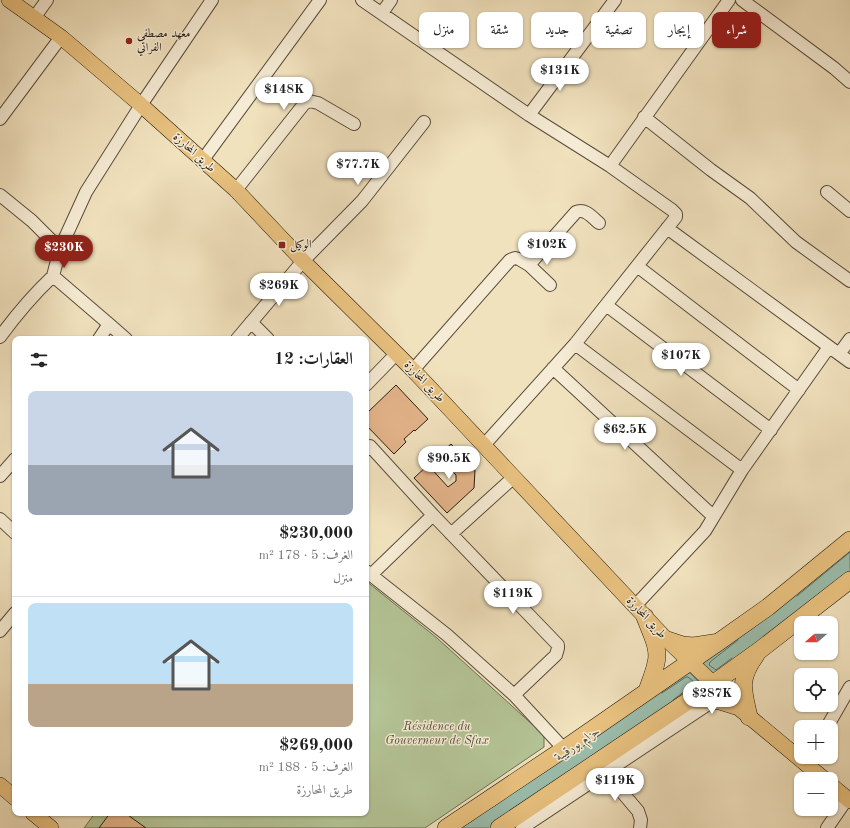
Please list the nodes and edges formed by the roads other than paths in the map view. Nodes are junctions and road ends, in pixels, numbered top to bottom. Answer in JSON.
{"nodes":[{"id":1,"x":9,"y":0,"type":"edge"},
{"id":2,"x":47,"y":0,"type":"edge"},
{"id":3,"x":212,"y":0,"type":"edge"},
{"id":4,"x":320,"y":0,"type":"edge"},
{"id":5,"x":362,"y":0,"type":"edge"},
{"id":6,"x":391,"y":0,"type":"edge"},
{"id":7,"x":615,"y":0,"type":"edge"},
{"id":8,"x":729,"y":0,"type":"edge"},
{"id":9,"x":742,"y":0,"type":"edge"},
{"id":10,"x":382,"y":13,"type":"junction"},
{"id":11,"x":34,"y":18,"type":"junction"},
{"id":12,"x":60,"y":37,"type":"junction"},
{"id":13,"x":850,"y":82,"type":"edge"},
{"id":14,"x":141,"y":105,"type":"junction"},
{"id":15,"x":529,"y":114,"type":"junction"},
{"id":16,"x":644,"y":117,"type":"junction"},
{"id":17,"x":0,"y":119,"type":"edge"},
{"id":18,"x":424,"y":122,"type":"dead end"},
{"id":19,"x":354,"y":124,"type":"dead end"},
{"id":20,"x":202,"y":161,"type":"junction"},
{"id":21,"x":610,"y":166,"type":"junction"},
{"id":22,"x":236,"y":190,"type":"junction"},
{"id":23,"x":827,"y":192,"type":"dead end"},
{"id":24,"x":0,"y":195,"type":"edge"},
{"id":25,"x":850,"y":211,"type":"edge"},
{"id":26,"x":599,"y":223,"type":"dead end"},
{"id":27,"x":667,"y":228,"type":"junction"},
{"id":28,"x":60,"y":249,"type":"junction"},
{"id":29,"x":303,"y":261,"type":"junction"},
{"id":30,"x":529,"y":265,"type":"junction"},
{"id":31,"x":637,"y":266,"type":"junction"},
{"id":32,"x":53,"y":276,"type":"junction"},
{"id":33,"x":850,"y":281,"type":"edge"},
{"id":34,"x":550,"y":285,"type":"dead end"},
{"id":35,"x":606,"y":305,"type":"junction"},
{"id":36,"x":251,"y":322,"type":"junction"},
{"id":37,"x":109,"y":324,"type":"junction"},
{"id":38,"x":101,"y":336,"type":"edge"},
{"id":39,"x":123,"y":336,"type":"edge"},
{"id":40,"x":239,"y":336,"type":"edge"},
{"id":41,"x":265,"y":336,"type":"edge"},
{"id":42,"x":0,"y":337,"type":"edge"},
{"id":43,"x":850,"y":339,"type":"edge"},
{"id":44,"x":575,"y":344,"type":"junction"},
{"id":45,"x":834,"y":350,"type":"junction"},
{"id":46,"x":396,"y":354,"type":"junction"},
{"id":47,"x":850,"y":362,"type":"edge"},
{"id":48,"x":553,"y":368,"type":"junction"},
{"id":49,"x":413,"y":370,"type":"junction"},
{"id":50,"x":369,"y":382,"type":"edge"},
{"id":51,"x":799,"y":390,"type":"junction"},
{"id":52,"x":771,"y":430,"type":"junction"},
{"id":53,"x":484,"y":445,"type":"junction"},
{"id":54,"x":369,"y":448,"type":"edge"},
{"id":55,"x":12,"y":462,"type":"edge"},
{"id":56,"x":742,"y":470,"type":"junction"},
{"id":57,"x":0,"y":476,"type":"edge"},
{"id":58,"x":514,"y":477,"type":"junction"},
{"id":59,"x":433,"y":516,"type":"junction"},
{"id":60,"x":713,"y":516,"type":"junction"},
{"id":61,"x":0,"y":519,"type":"edge"},
{"id":62,"x":12,"y":530,"type":"edge"},
{"id":63,"x":451,"y":534,"type":"junction"},
{"id":64,"x":850,"y":540,"type":"edge"},
{"id":65,"x":369,"y":573,"type":"edge"},
{"id":66,"x":850,"y":580,"type":"edge"},
{"id":67,"x":640,"y":611,"type":"junction"},
{"id":68,"x":12,"y":617,"type":"edge"},
{"id":69,"x":0,"y":631,"type":"edge"},
{"id":70,"x":664,"y":638,"type":"junction"},
{"id":71,"x":720,"y":641,"type":"junction"},
{"id":72,"x":760,"y":650,"type":"junction"},
{"id":73,"x":692,"y":663,"type":"junction"},
{"id":74,"x":711,"y":682,"type":"junction"},
{"id":75,"x":850,"y":687,"type":"edge"},
{"id":76,"x":647,"y":691,"type":"junction"},
{"id":77,"x":514,"y":695,"type":"junction"},
{"id":78,"x":688,"y":701,"type":"junction"},
{"id":79,"x":713,"y":701,"type":"junction"},
{"id":80,"x":745,"y":713,"type":"junction"},
{"id":81,"x":831,"y":720,"type":"edge"},
{"id":82,"x":564,"y":749,"type":"junction"},
{"id":83,"x":794,"y":750,"type":"edge"},
{"id":84,"x":811,"y":764,"type":"edge"},
{"id":85,"x":605,"y":772,"type":"junction"},
{"id":86,"x":818,"y":772,"type":"edge"},
{"id":87,"x":0,"y":785,"type":"edge"},
{"id":88,"x":838,"y":791,"type":"edge"},
{"id":89,"x":12,"y":795,"type":"edge"},
{"id":90,"x":849,"y":800,"type":"edge"},
{"id":91,"x":37,"y":816,"type":"edge"},
{"id":92,"x":51,"y":828,"type":"edge"},
{"id":93,"x":446,"y":828,"type":"edge"},
{"id":94,"x":499,"y":828,"type":"edge"},
{"id":95,"x":522,"y":828,"type":"edge"},
{"id":96,"x":640,"y":828,"type":"edge"},
{"id":97,"x":827,"y":828,"type":"edge"}],
"edges":[{"from":1,"to":11,"type":"main road","name":"طريق المحارزة"},
{"from":2,"to":11,"type":"street"},
{"from":3,"to":14,"type":"street"},
{"from":4,"to":20,"type":"street"},
{"from":5,"to":10,"type":"street"},
{"from":6,"to":10,"type":"street"},
{"from":7,"to":15,"type":"street"},
{"from":8,"to":16,"type":"street"},
{"from":9,"to":13,"type":"street"},
{"from":10,"to":15,"type":"street"},
{"from":11,"to":12,"type":"main road","name":"طريق المحارزة"},
{"from":12,"to":14,"type":"main road","name":"طريق المحارزة"},
{"from":12,"to":17,"type":"street"},
{"from":14,"to":20,"type":"main road","name":"طريق المحارزة"},
{"from":14,"to":28,"type":"street"},
{"from":15,"to":21,"type":"street"},
{"from":16,"to":21,"type":"street"},
{"from":16,"to":33,"type":"street"},
{"from":18,"to":29,"type":"street"},
{"from":19,"to":22,"type":"street"},
{"from":20,"to":22,"type":"main road","name":"طريق المحارزة"},
{"from":21,"to":27,"type":"street"},
{"from":22,"to":29,"type":"main road","name":"طريق المحارزة"},
{"from":23,"to":25,"type":"street"},
{"from":24,"to":28,"type":"street"},
{"from":26,"to":30,"type":"street"},
{"from":27,"to":31,"type":"street"},
{"from":27,"to":45,"type":"street"},
{"from":28,"to":32,"type":"street"},
{"from":29,"to":36,"type":"street"},
{"from":29,"to":46,"type":"main road","name":"طريق المحارزة"},
{"from":30,"to":34,"type":"street"},
{"from":30,"to":49,"type":"street"},
{"from":31,"to":35,"type":"street"},
{"from":31,"to":51,"type":"street"},
{"from":32,"to":37,"type":"street"},
{"from":32,"to":42,"type":"street"},
{"from":35,"to":44,"type":"street"},
{"from":35,"to":52,"type":"street"},
{"from":36,"to":40,"type":"street"},
{"from":36,"to":41,"type":"street"},
{"from":37,"to":38,"type":"street"},
{"from":37,"to":39,"type":"street"},
{"from":43,"to":45,"type":"street"},
{"from":44,"to":48,"type":"street"},
{"from":44,"to":56,"type":"street"},
{"from":45,"to":47,"type":"street"},
{"from":45,"to":51,"type":"street"},
{"from":46,"to":49,"type":"main road","name":"طريق المحارزة"},
{"from":46,"to":50,"type":"street"},
{"from":48,"to":53,"type":"street"},
{"from":48,"to":60,"type":"street"},
{"from":49,"to":53,"type":"main road","name":"طريق المحارزة"},
{"from":51,"to":52,"type":"street"},
{"from":52,"to":56,"type":"street"},
{"from":53,"to":58,"type":"main road","name":"طريق المحارزة"},
{"from":54,"to":59,"type":"street"},
{"from":55,"to":57,"type":"street"},
{"from":56,"to":60,"type":"street"},
{"from":58,"to":63,"type":"street"},
{"from":58,"to":67,"type":"main road","name":"طريق المحارزة"},
{"from":59,"to":63,"type":"street"},
{"from":59,"to":65,"type":"street"},
{"from":60,"to":67,"type":"street"},
{"from":61,"to":62,"type":"street"},
{"from":63,"to":77,"type":"street"},
{"from":64,"to":71,"type":"highway"},
{"from":65,"to":77,"type":"street"},
{"from":66,"to":72,"type":"highway"},
{"from":67,"to":70,"type":"main road","name":"طريق المحارزة"},
{"from":67,"to":76,"type":"highway"},
{"from":68,"to":69,"type":"street"},
{"from":70,"to":71,"type":"main road"},
{"from":70,"to":73,"type":"main road","name":"طريق المحارزة"},
{"from":71,"to":73,"type":"highway"},
{"from":72,"to":74,"type":"highway"},
{"from":72,"to":80,"type":"highway"},
{"from":73,"to":74,"type":"main road","name":"طريق المحارزة"},
{"from":73,"to":76,"type":"highway"},
{"from":74,"to":78,"type":"highway"},
{"from":74,"to":80,"type":"main road","name":"طريق المحارزة"},
{"from":75,"to":81,"type":"street"},
{"from":76,"to":82,"type":"highway"},
{"from":77,"to":82,"type":"street"},
{"from":78,"to":79,"type":"main road"},
{"from":78,"to":94,"type":"highway"},
{"from":79,"to":80,"type":"main road"},
{"from":79,"to":85,"type":"street"},
{"from":80,"to":83,"type":"main road","name":"طريق المحارزة"},
{"from":82,"to":93,"type":"highway"},
{"from":84,"to":86,"type":"main road","name":"طريق المحارزة"},
{"from":85,"to":95,"type":"street"},
{"from":85,"to":96,"type":"street"},
{"from":87,"to":89,"type":"main road"},
{"from":88,"to":90,"type":"main road"},
{"from":90,"to":97,"type":"street"},
{"from":91,"to":92,"type":"main road"}]}
